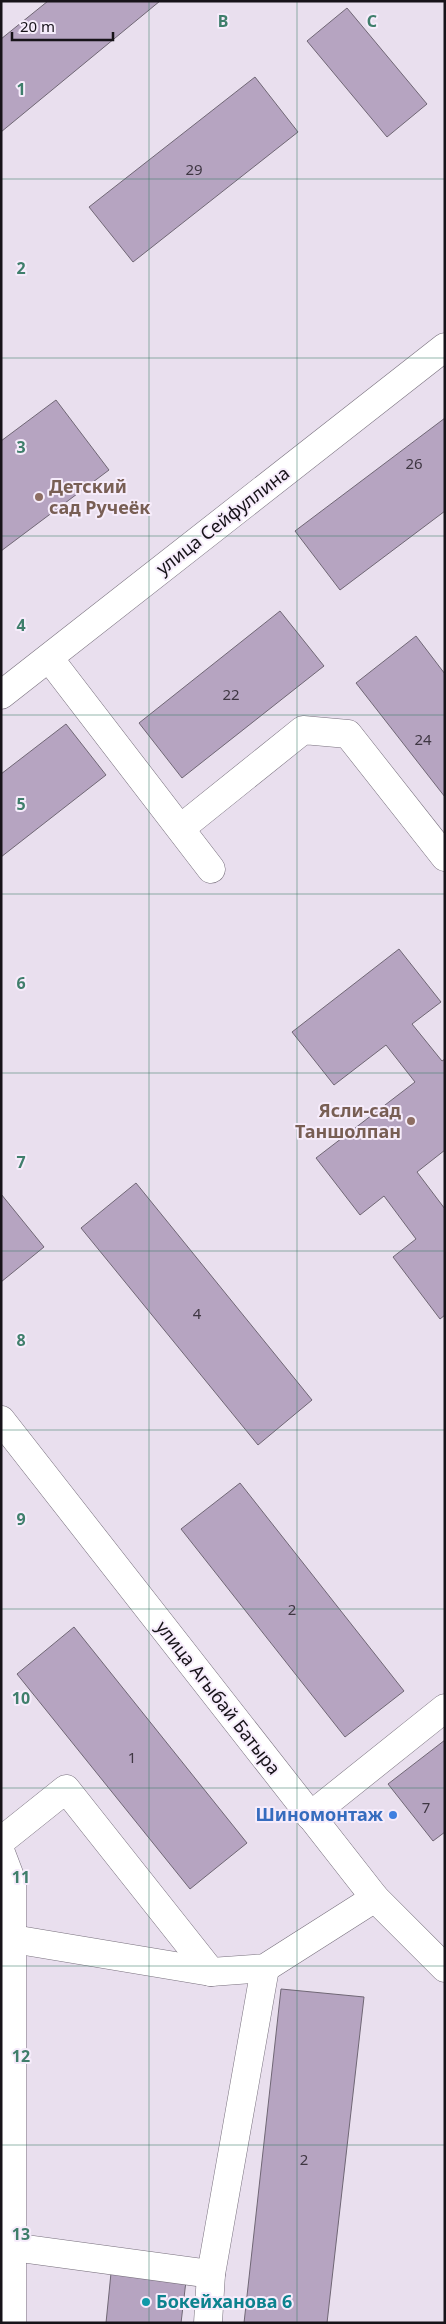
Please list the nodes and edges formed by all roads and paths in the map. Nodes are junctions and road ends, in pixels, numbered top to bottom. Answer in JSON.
{"nodes":[{"id":1,"x":445,"y":347,"type":"edge"},
{"id":2,"x":49,"y":658,"type":"junction"},
{"id":3,"x":1,"y":696,"type":"edge"},
{"id":4,"x":180,"y":828,"type":"junction"},
{"id":5,"x":445,"y":857,"type":"edge"},
{"id":6,"x":211,"y":869,"type":"dead end"},
{"id":7,"x":1,"y":1420,"type":"edge"},
{"id":8,"x":445,"y":1708,"type":"edge"},
{"id":9,"x":310,"y":1816,"type":"junction"},
{"id":10,"x":1,"y":1840,"type":"edge"},
{"id":11,"x":1,"y":1853,"type":"edge"},
{"id":12,"x":375,"y":1898,"type":"junction"},
{"id":13,"x":7,"y":1938,"type":"edge"},
{"id":14,"x":264,"y":1968,"type":"junction"},
{"id":15,"x":445,"y":1968,"type":"edge"},
{"id":16,"x":211,"y":1972,"type":"junction"},
{"id":17,"x":12,"y":2247,"type":"junction"},
{"id":18,"x":211,"y":2274,"type":"junction"},
{"id":19,"x":12,"y":2323,"type":"edge"},
{"id":20,"x":208,"y":2323,"type":"edge"}],
"edges":[{"from":1,"to":2,"type":"street","name":"улица Сейфуллина"},
{"from":2,"to":3,"type":"street","name":"улица Сейфуллина"},
{"from":2,"to":4,"type":"street"},
{"from":4,"to":5,"type":"street"},
{"from":4,"to":6,"type":"street"},
{"from":7,"to":9,"type":"street","name":"улица Агыбай Батыра"},
{"from":8,"to":9,"type":"street"},
{"from":9,"to":12,"type":"street","name":"улица Агыбай Батыра"},
{"from":10,"to":16,"type":"street"},
{"from":11,"to":13,"type":"street"},
{"from":12,"to":14,"type":"street"},
{"from":12,"to":15,"type":"street","name":"улица Агыбай Батыра"},
{"from":13,"to":16,"type":"street"},
{"from":13,"to":17,"type":"street"},
{"from":14,"to":16,"type":"street"},
{"from":14,"to":18,"type":"street"},
{"from":17,"to":18,"type":"street"},
{"from":17,"to":19,"type":"street"},
{"from":18,"to":20,"type":"street"}]}
